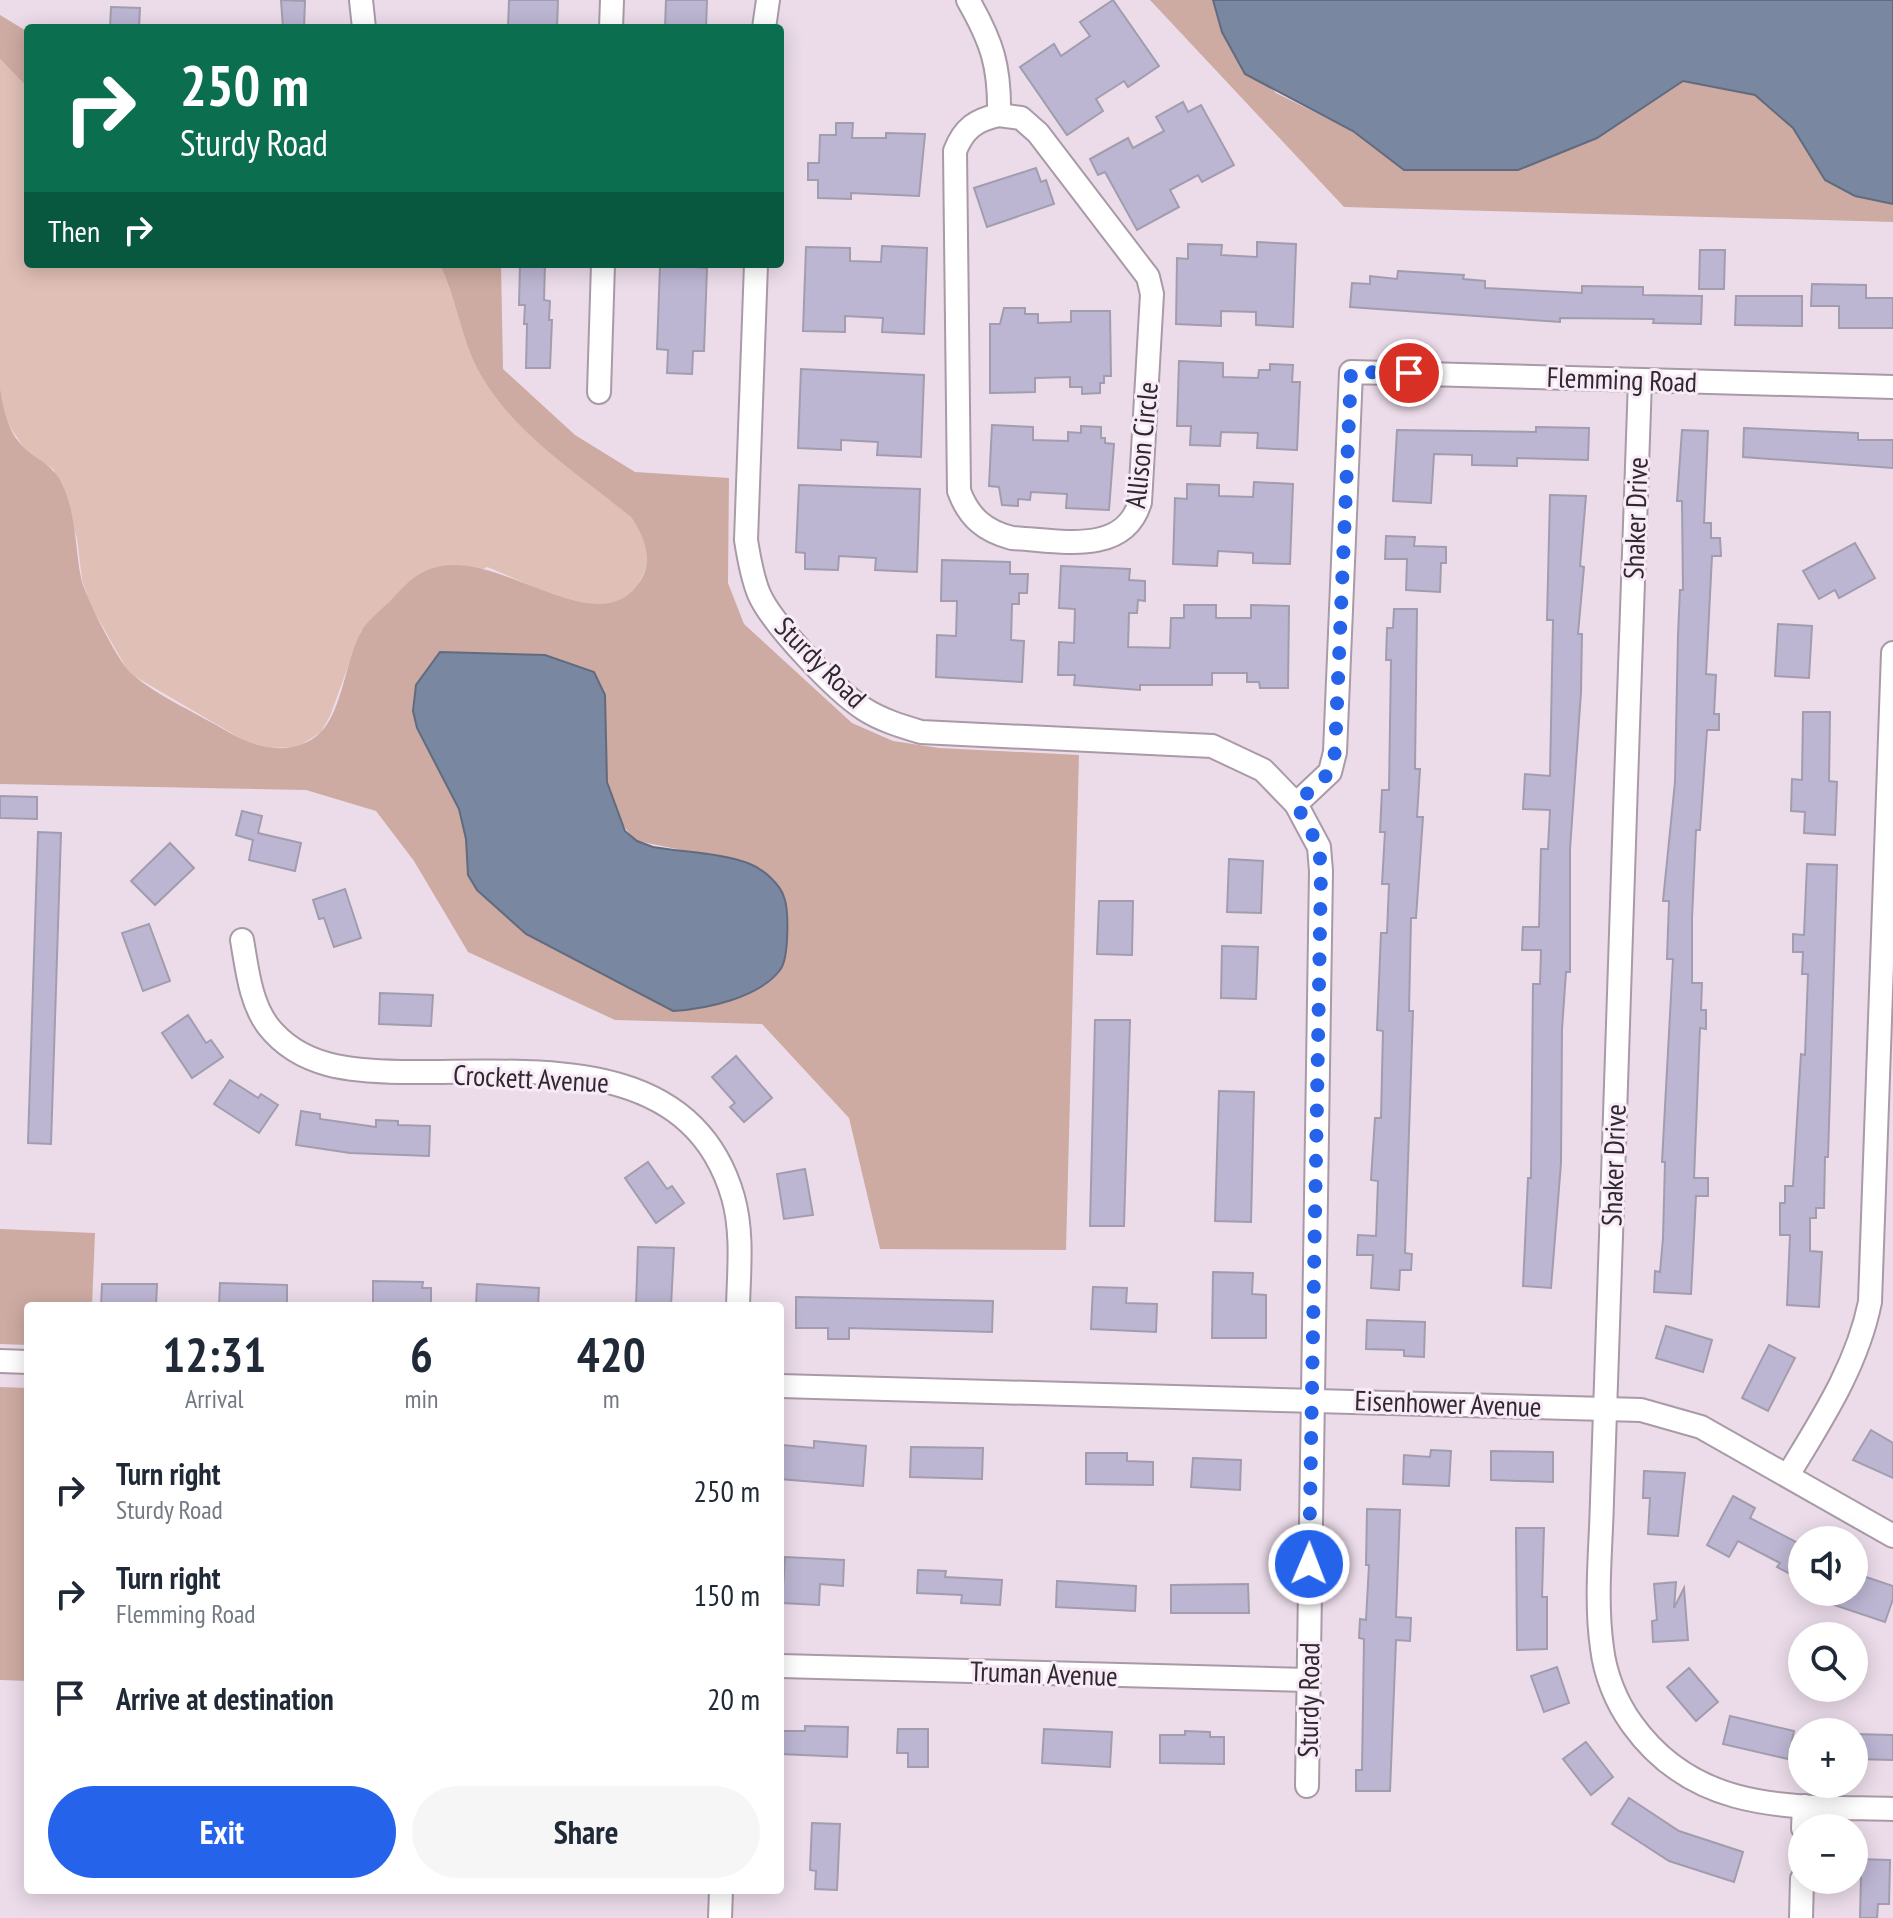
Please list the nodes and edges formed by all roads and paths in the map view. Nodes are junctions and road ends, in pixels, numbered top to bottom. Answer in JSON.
{"nodes":[{"id":1,"x":361,"y":0,"type":"edge"},
{"id":2,"x":612,"y":0,"type":"edge"},
{"id":3,"x":768,"y":0,"type":"edge"},
{"id":4,"x":968,"y":0,"type":"edge"},
{"id":5,"x":364,"y":24,"type":"edge"},
{"id":6,"x":611,"y":24,"type":"edge"},
{"id":7,"x":765,"y":24,"type":"edge"},
{"id":8,"x":999,"y":115,"type":"junction"},
{"id":9,"x":603,"y":268,"type":"edge"},
{"id":10,"x":756,"y":268,"type":"edge"},
{"id":11,"x":1640,"y":380,"type":"junction"},
{"id":12,"x":1893,"y":387,"type":"edge"},
{"id":13,"x":599,"y":392,"type":"dead end"},
{"id":14,"x":1892,"y":653,"type":"edge"},
{"id":15,"x":1296,"y":804,"type":"junction"},
{"id":16,"x":242,"y":940,"type":"dead end"},
{"id":17,"x":738,"y":1302,"type":"edge"},
{"id":18,"x":0,"y":1361,"type":"edge"},
{"id":19,"x":24,"y":1362,"type":"edge"},
{"id":20,"x":784,"y":1386,"type":"edge"},
{"id":21,"x":1310,"y":1399,"type":"junction"},
{"id":22,"x":1605,"y":1408,"type":"junction"},
{"id":23,"x":1788,"y":1475,"type":"junction"},
{"id":24,"x":1893,"y":1536,"type":"edge"},
{"id":25,"x":784,"y":1666,"type":"edge"},
{"id":26,"x":1308,"y":1680,"type":"junction"},
{"id":27,"x":1307,"y":1786,"type":"dead end"},
{"id":28,"x":1893,"y":1809,"type":"edge"},
{"id":29,"x":1795,"y":1814,"type":"edge"},
{"id":30,"x":1837,"y":1814,"type":"edge"},
{"id":31,"x":721,"y":1894,"type":"edge"},
{"id":32,"x":1802,"y":1894,"type":"edge"},
{"id":33,"x":720,"y":1918,"type":"edge"},
{"id":34,"x":1801,"y":1918,"type":"edge"}],
"edges":[{"from":1,"to":5,"type":"street"},
{"from":2,"to":6,"type":"street"},
{"from":3,"to":7,"type":"street"},
{"from":4,"to":8,"type":"street"},
{"from":8,"to":8,"type":"street","name":"Allison Circle"},
{"from":9,"to":13,"type":"street"},
{"from":10,"to":15,"type":"street","name":"Sturdy Road"},
{"from":11,"to":12,"type":"street","name":"Flemming Road"},
{"from":11,"to":15,"type":"street","name":"Flemming Road"},
{"from":11,"to":22,"type":"street","name":"Shaker Drive"},
{"from":14,"to":23,"type":"street"},
{"from":15,"to":21,"type":"street","name":"Sturdy Road"},
{"from":16,"to":17,"type":"street","name":"Crockett Avenue"},
{"from":18,"to":19,"type":"street"},
{"from":20,"to":21,"type":"street","name":"Eisenhower Avenue"},
{"from":21,"to":22,"type":"street","name":"Eisenhower Avenue"},
{"from":21,"to":26,"type":"street","name":"Sturdy Road"},
{"from":22,"to":23,"type":"street","name":"Eisenhower Avenue"},
{"from":22,"to":29,"type":"street","name":"Shaker Drive"},
{"from":23,"to":24,"type":"street","name":"Eisenhower Avenue"},
{"from":25,"to":26,"type":"street","name":"Truman Avenue"},
{"from":26,"to":27,"type":"street","name":"Sturdy Road"},
{"from":28,"to":30,"type":"street","name":"Shaker Drive"},
{"from":31,"to":33,"type":"street"},
{"from":32,"to":34,"type":"street"}]}
